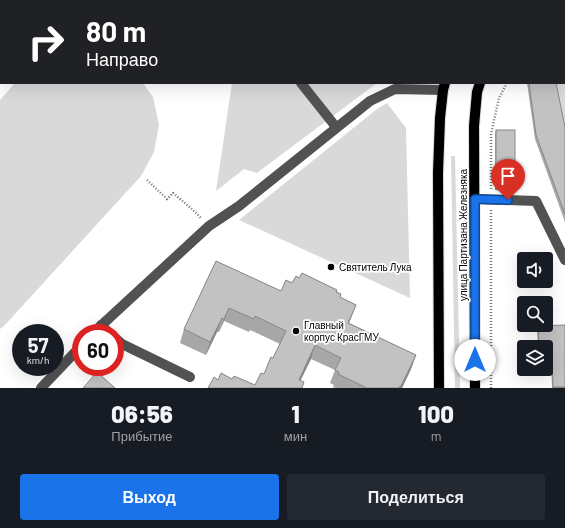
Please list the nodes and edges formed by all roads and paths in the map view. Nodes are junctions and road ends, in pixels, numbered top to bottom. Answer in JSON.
{"nodes":[{"id":1,"x":302,"y":84,"type":"edge"},
{"id":2,"x":480,"y":84,"type":"edge"},
{"id":3,"x":506,"y":84,"type":"edge"},
{"id":4,"x":394,"y":86,"type":"edge"},
{"id":5,"x":444,"y":87,"type":"edge"},
{"id":6,"x":336,"y":127,"type":"junction"},
{"id":7,"x":146,"y":180,"type":"dead end"},
{"id":8,"x":475,"y":199,"type":"junction"},
{"id":9,"x":491,"y":200,"type":"junction"},
{"id":10,"x":209,"y":226,"type":"junction"},
{"id":11,"x":565,"y":260,"type":"edge"},
{"id":12,"x":102,"y":324,"type":"edge"},
{"id":13,"x":124,"y":345,"type":"edge"},
{"id":14,"x":72,"y":355,"type":"edge"},
{"id":15,"x":190,"y":377,"type":"dead end"},
{"id":16,"x":41,"y":388,"type":"edge"},
{"id":17,"x":439,"y":388,"type":"edge"},
{"id":18,"x":475,"y":388,"type":"edge"},
{"id":19,"x":491,"y":388,"type":"edge"}],
"edges":[{"from":1,"to":6,"type":"lane"},
{"from":2,"to":8,"type":"main road","name":"улица Партизана Железняка"},
{"from":3,"to":9,"type":"path"},
{"from":4,"to":5,"type":"lane"},
{"from":4,"to":6,"type":"lane"},
{"from":5,"to":17,"type":"main road"},
{"from":6,"to":10,"type":"lane"},
{"from":7,"to":10,"type":"path"},
{"from":8,"to":9,"type":"lane"},
{"from":8,"to":18,"type":"main road","name":"улица Партизана Железняка"},
{"from":9,"to":11,"type":"lane"},
{"from":9,"to":19,"type":"path"},
{"from":10,"to":12,"type":"lane"},
{"from":13,"to":15,"type":"lane"},
{"from":14,"to":16,"type":"lane"}]}
